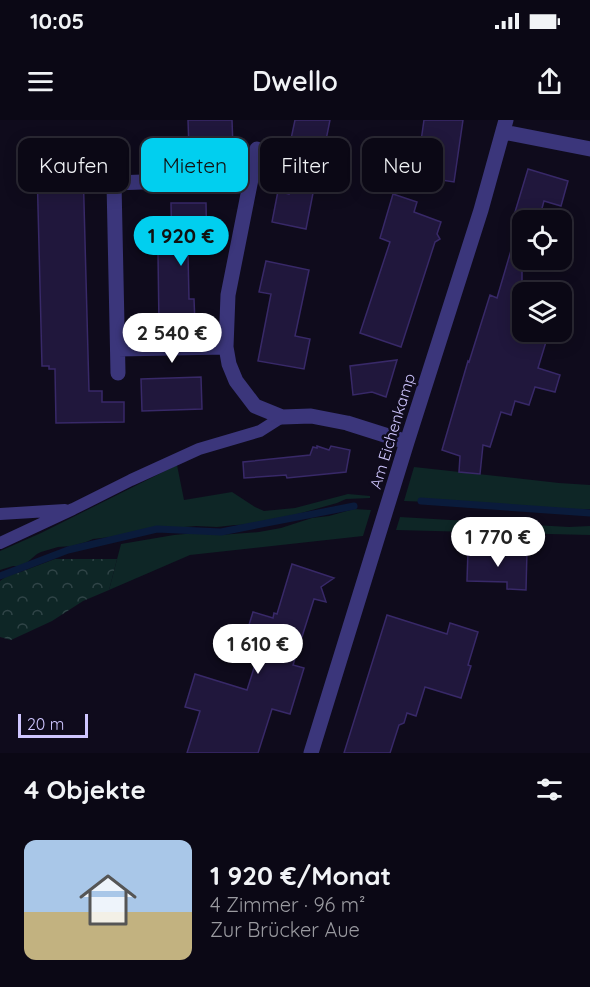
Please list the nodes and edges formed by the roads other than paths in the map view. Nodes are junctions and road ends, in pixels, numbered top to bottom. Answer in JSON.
{"nodes":[{"id":1,"x":504,"y":126,"type":"edge"},
{"id":2,"x":257,"y":149,"type":"dead end"},
{"id":3,"x":590,"y":149,"type":"edge"},
{"id":4,"x":249,"y":186,"type":"junction"},
{"id":5,"x":226,"y":347,"type":"junction"},
{"id":6,"x":118,"y":349,"type":"junction"},
{"id":7,"x":117,"y":373,"type":"dead end"},
{"id":8,"x":282,"y":417,"type":"junction"},
{"id":9,"x":407,"y":442,"type":"junction"},
{"id":10,"x":73,"y":509,"type":"junction"},
{"id":11,"x":0,"y":514,"type":"edge"},
{"id":12,"x":0,"y":543,"type":"edge"},
{"id":13,"x":311,"y":753,"type":"edge"}],
"edges":[{"from":1,"to":3,"type":"street"},
{"from":1,"to":9,"type":"street","name":"Am Eichenkamp"},
{"from":2,"to":4,"type":"street"},
{"from":4,"to":5,"type":"street"},
{"from":4,"to":6,"type":"street"},
{"from":5,"to":6,"type":"street"},
{"from":5,"to":8,"type":"street"},
{"from":6,"to":7,"type":"street"},
{"from":8,"to":9,"type":"street"},
{"from":8,"to":10,"type":"lane"},
{"from":9,"to":13,"type":"street","name":"Am Eichenkamp"},
{"from":10,"to":11,"type":"lane"},
{"from":10,"to":12,"type":"lane"}]}
